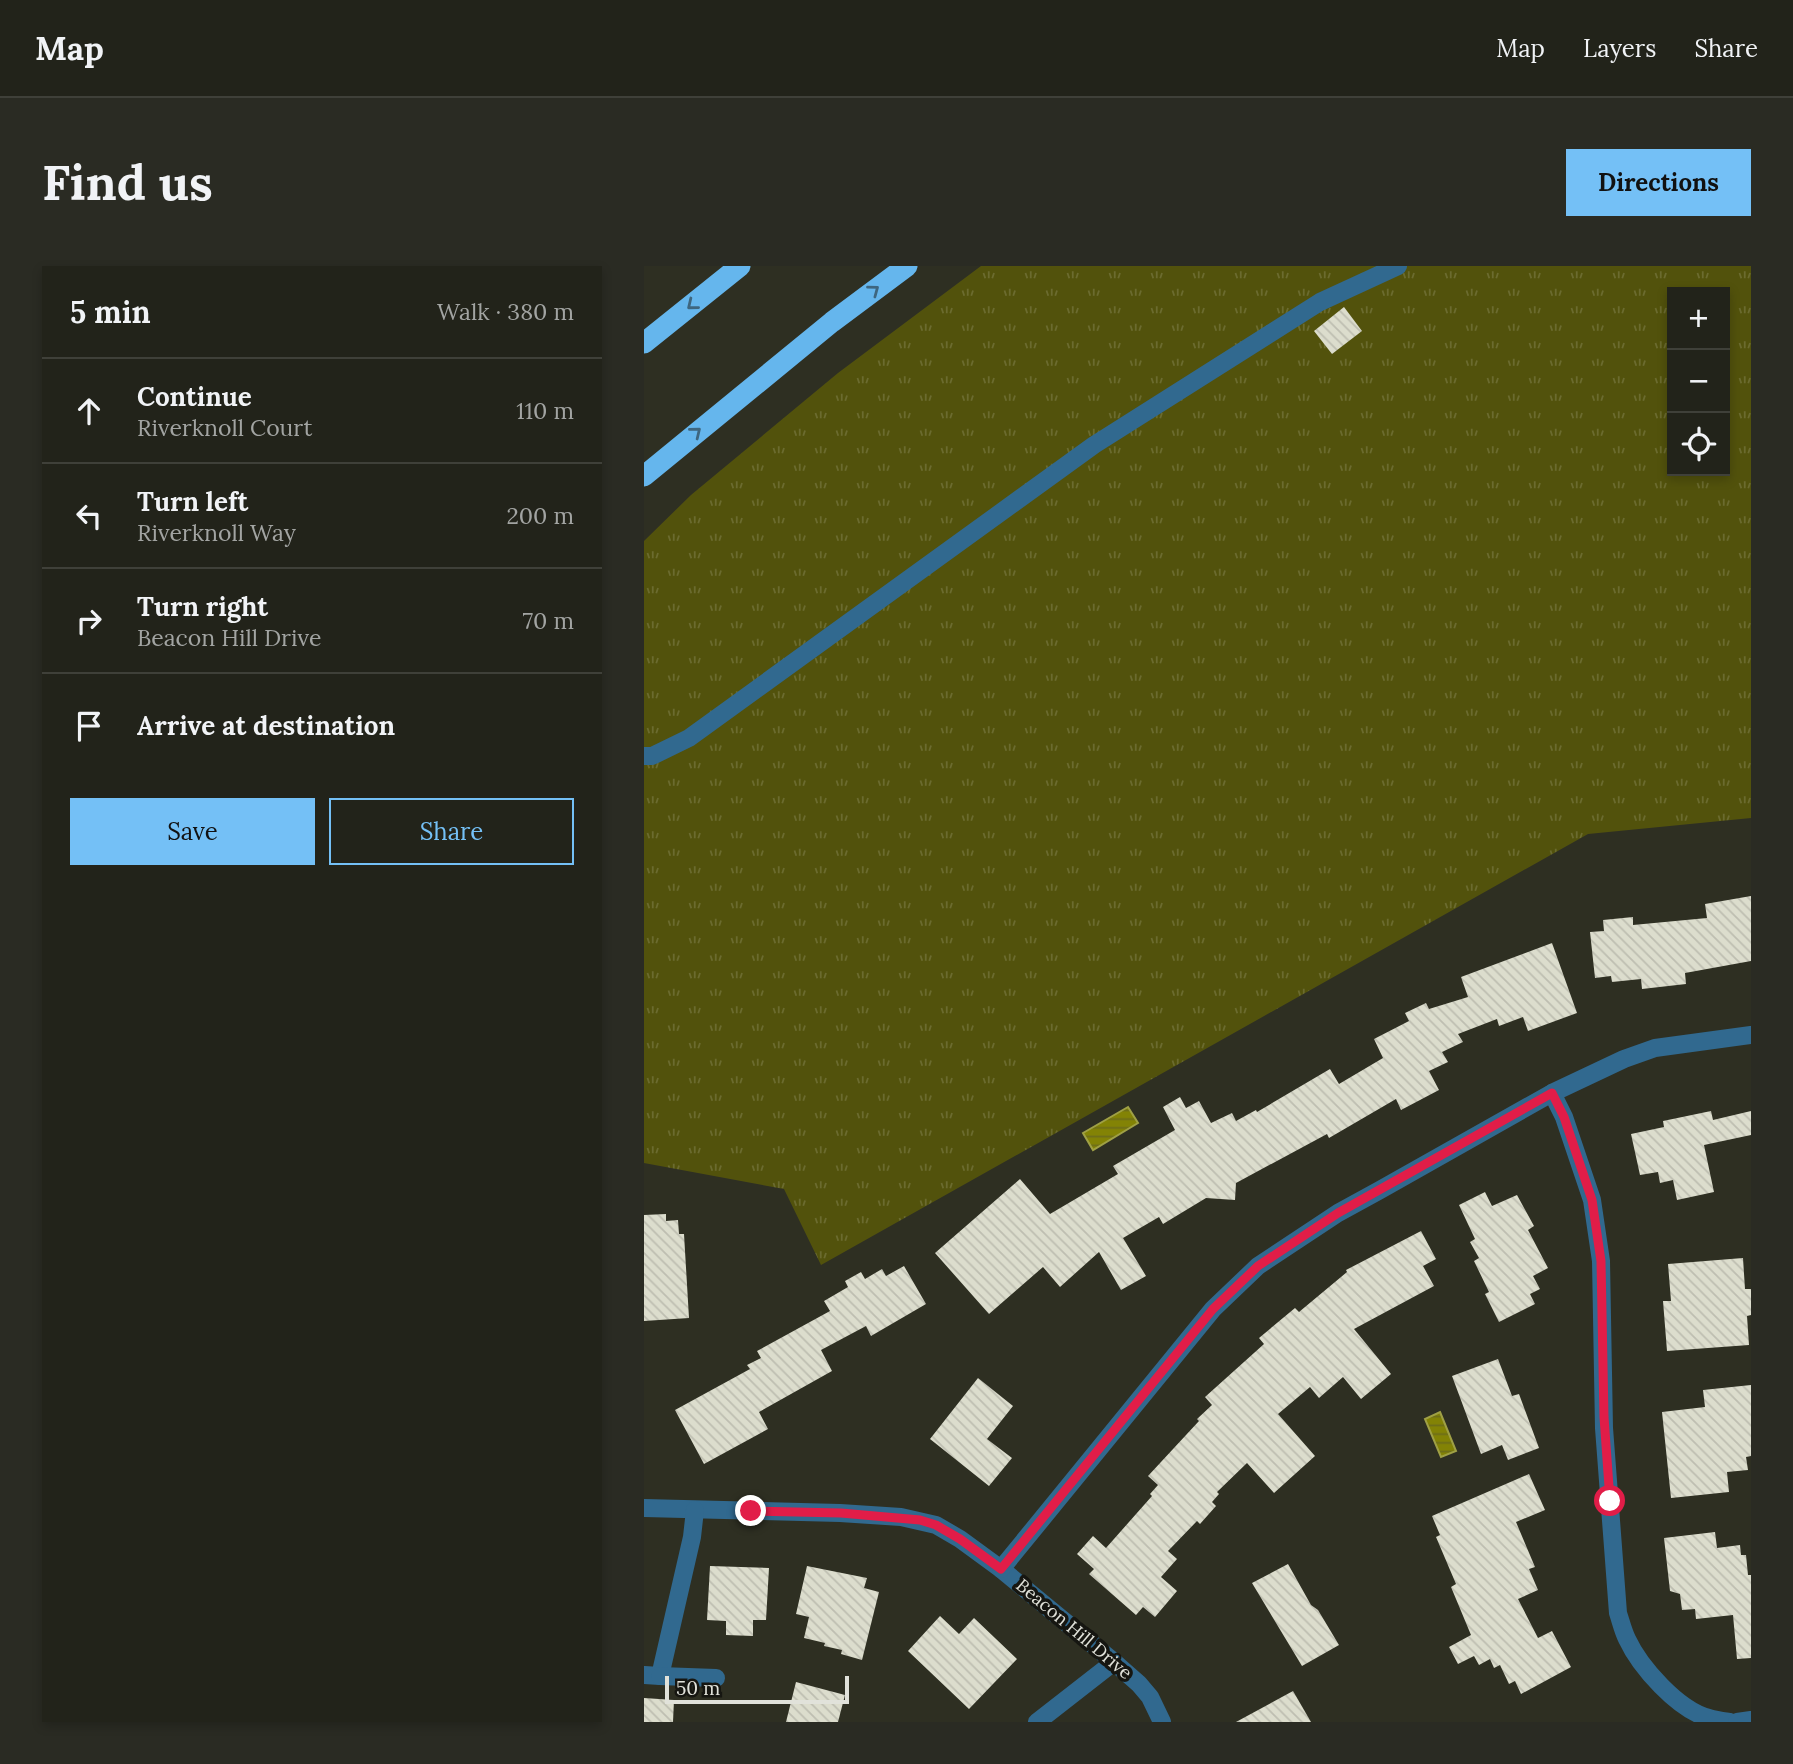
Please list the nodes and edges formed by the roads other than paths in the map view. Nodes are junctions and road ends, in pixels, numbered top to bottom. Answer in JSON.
{"nodes":[{"id":1,"x":740,"y":266,"type":"edge"},
{"id":2,"x":907,"y":266,"type":"edge"},
{"id":3,"x":1398,"y":266,"type":"edge"},
{"id":4,"x":644,"y":343,"type":"edge"},
{"id":5,"x":644,"y":476,"type":"edge"},
{"id":6,"x":644,"y":756,"type":"edge"},
{"id":7,"x":1751,"y":1035,"type":"edge"},
{"id":8,"x":1552,"y":1093,"type":"junction"},
{"id":9,"x":644,"y":1508,"type":"edge"},
{"id":10,"x":695,"y":1510,"type":"junction"},
{"id":11,"x":1001,"y":1569,"type":"junction"},
{"id":12,"x":1114,"y":1662,"type":"junction"},
{"id":13,"x":652,"y":1676,"type":"edge"},
{"id":14,"x":716,"y":1678,"type":"dead end"},
{"id":15,"x":1751,"y":1720,"type":"edge"},
{"id":16,"x":1038,"y":1722,"type":"edge"},
{"id":17,"x":1162,"y":1722,"type":"edge"},
{"id":18,"x":1730,"y":1722,"type":"edge"},
{"id":19,"x":1737,"y":1722,"type":"edge"}],
"edges":[{"from":1,"to":4,"type":"highway","one_way":true},
{"from":5,"to":2,"type":"highway","one_way":true},
{"from":3,"to":6,"type":"street"},
{"from":7,"to":8,"type":"street"},
{"from":8,"to":11,"type":"street"},
{"from":8,"to":18,"type":"street"},
{"from":9,"to":10,"type":"street","name":"Beacon Hill Drive"},
{"from":10,"to":11,"type":"street","name":"Beacon Hill Drive"},
{"from":10,"to":13,"type":"street"},
{"from":11,"to":12,"type":"street","name":"Beacon Hill Drive"},
{"from":12,"to":16,"type":"street"},
{"from":12,"to":17,"type":"street","name":"Beacon Hill Drive"},
{"from":13,"to":14,"type":"street"},
{"from":15,"to":19,"type":"street"}]}
